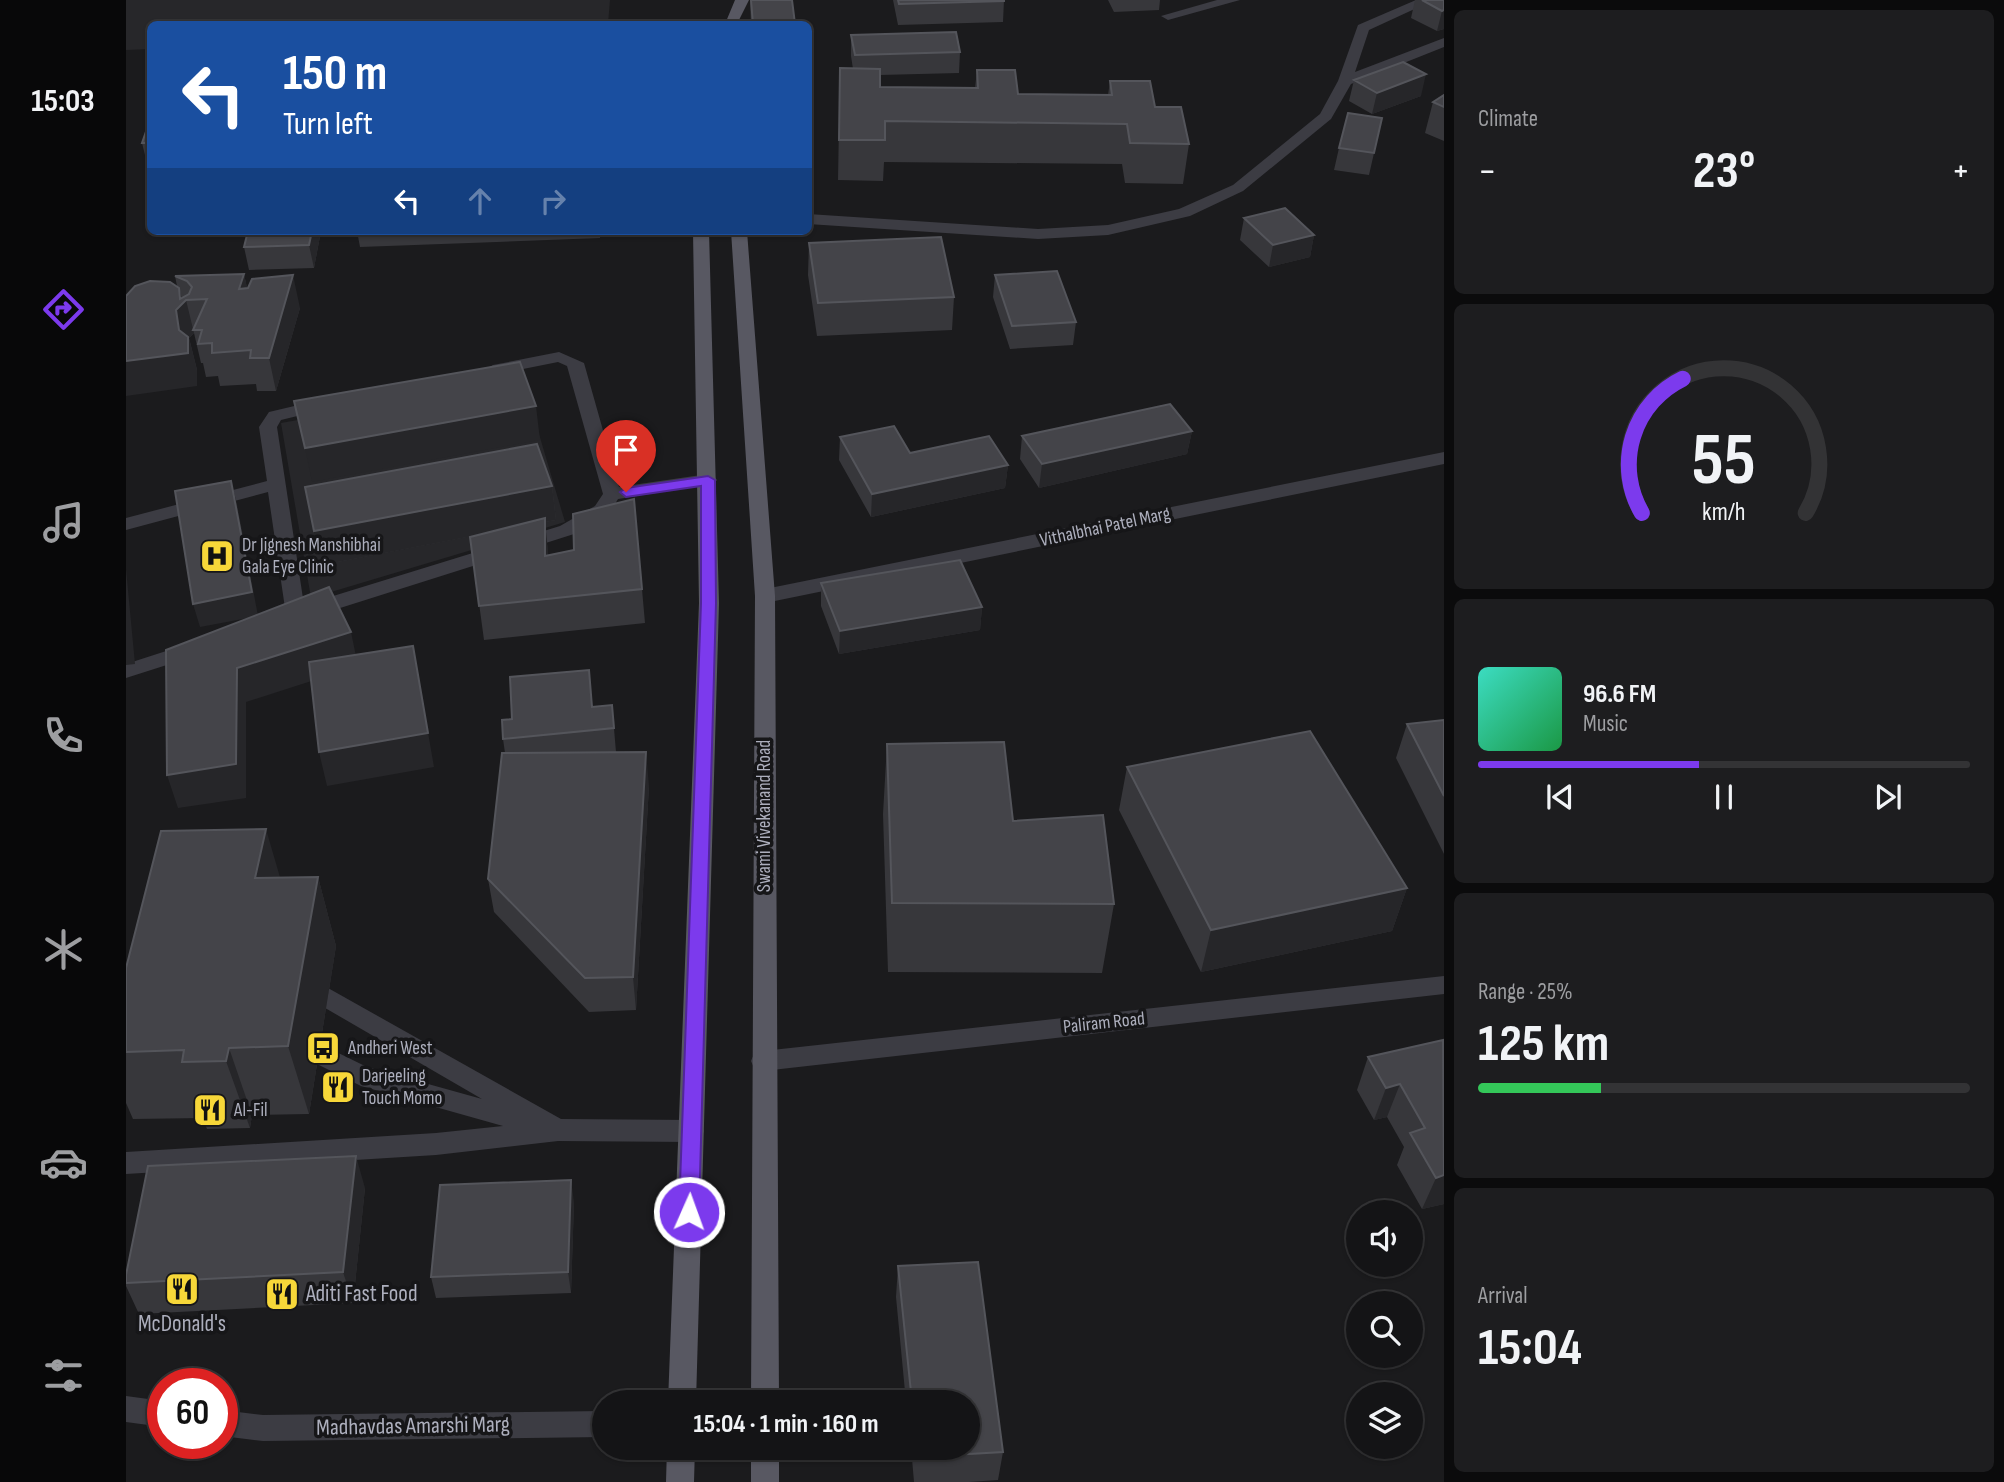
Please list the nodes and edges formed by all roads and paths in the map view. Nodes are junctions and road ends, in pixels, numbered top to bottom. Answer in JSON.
{"nodes":[{"id":1,"x":726,"y":0,"type":"edge"},
{"id":2,"x":742,"y":0,"type":"edge"},
{"id":3,"x":1233,"y":0,"type":"edge"},
{"id":4,"x":1427,"y":0,"type":"edge"},
{"id":5,"x":1168,"y":16,"type":"dead end"},
{"id":6,"x":722,"y":21,"type":"edge"},
{"id":7,"x":732,"y":21,"type":"edge"},
{"id":8,"x":1444,"y":42,"type":"edge"},
{"id":9,"x":1345,"y":80,"type":"junction"},
{"id":10,"x":812,"y":219,"type":"edge"},
{"id":11,"x":701,"y":235,"type":"edge"},
{"id":12,"x":739,"y":235,"type":"edge"},
{"id":13,"x":480,"y":373,"type":"edge"},
{"id":14,"x":336,"y":402,"type":"edge"},
{"id":15,"x":1444,"y":457,"type":"edge"},
{"id":16,"x":708,"y":480,"type":"junction"},
{"id":17,"x":278,"y":484,"type":"junction"},
{"id":18,"x":611,"y":494,"type":"junction"},
{"id":19,"x":126,"y":524,"type":"edge"},
{"id":20,"x":765,"y":596,"type":"junction"},
{"id":21,"x":204,"y":645,"type":"edge"},
{"id":22,"x":126,"y":671,"type":"edge"},
{"id":23,"x":1444,"y":985,"type":"edge"},
{"id":24,"x":328,"y":998,"type":"dead end"},
{"id":25,"x":318,"y":1053,"type":"dead end"},
{"id":26,"x":763,"y":1061,"type":"junction"},
{"id":27,"x":558,"y":1130,"type":"junction"},
{"id":28,"x":692,"y":1130,"type":"junction"},
{"id":29,"x":126,"y":1163,"type":"edge"},
{"id":30,"x":682,"y":1390,"type":"edge"},
{"id":31,"x":765,"y":1390,"type":"edge"},
{"id":32,"x":126,"y":1409,"type":"edge"},
{"id":33,"x":147,"y":1412,"type":"edge"},
{"id":34,"x":592,"y":1424,"type":"edge"},
{"id":35,"x":238,"y":1425,"type":"edge"},
{"id":36,"x":681,"y":1460,"type":"edge"},
{"id":37,"x":765,"y":1460,"type":"edge"},
{"id":38,"x":680,"y":1482,"type":"edge"},
{"id":39,"x":765,"y":1482,"type":"edge"}],
"edges":[{"from":1,"to":6,"type":"main road"},
{"from":2,"to":7,"type":"main road"},
{"from":3,"to":5,"type":"street"},
{"from":4,"to":9,"type":"street"},
{"from":8,"to":9,"type":"street"},
{"from":9,"to":10,"type":"street"},
{"from":11,"to":16,"type":"main road"},
{"from":12,"to":20,"type":"main road","name":"Swami Vivekanand Road"},
{"from":13,"to":18,"type":"street"},
{"from":14,"to":17,"type":"street"},
{"from":15,"to":20,"type":"street","name":"Vithalbhai Patel Marg"},
{"from":16,"to":18,"type":"street"},
{"from":16,"to":28,"type":"main road"},
{"from":17,"to":18,"type":"street"},
{"from":17,"to":19,"type":"street"},
{"from":20,"to":26,"type":"main road","name":"Swami Vivekanand Road"},
{"from":21,"to":22,"type":"street"},
{"from":23,"to":26,"type":"street","name":"Paliram Road"},
{"from":24,"to":27,"type":"street"},
{"from":25,"to":27,"type":"street"},
{"from":26,"to":31,"type":"main road","name":"Swami Vivekanand Road"},
{"from":27,"to":28,"type":"street"},
{"from":27,"to":29,"type":"street"},
{"from":28,"to":30,"type":"main road"},
{"from":32,"to":33,"type":"street"},
{"from":34,"to":35,"type":"street","name":"Madhavdas Amarshi Marg"},
{"from":36,"to":38,"type":"main road"},
{"from":37,"to":39,"type":"main road"}]}
